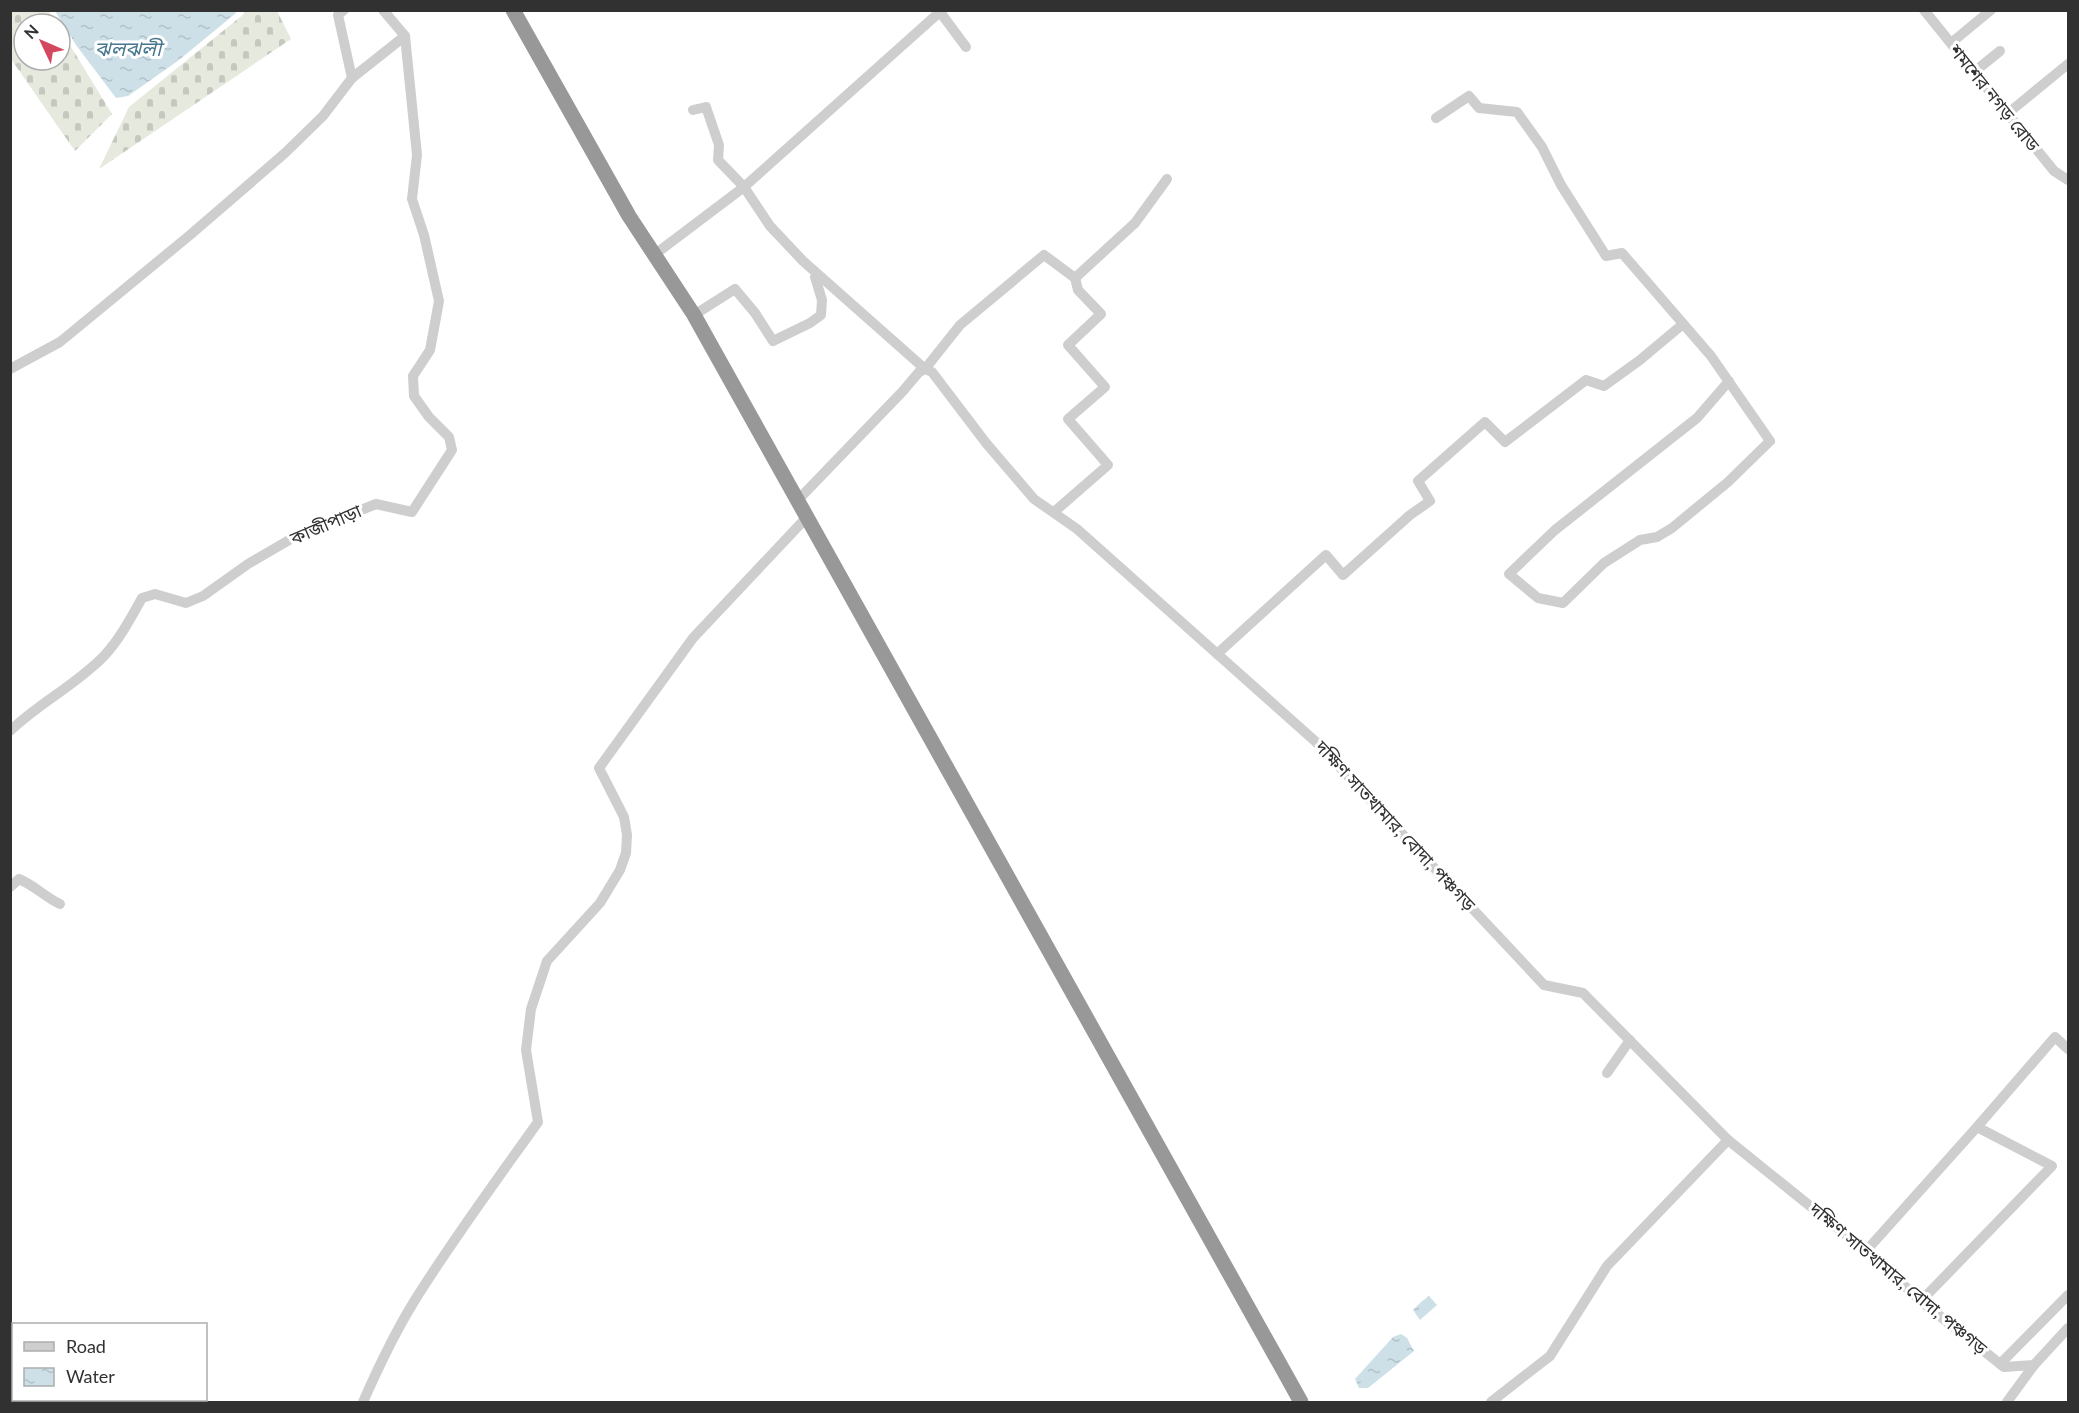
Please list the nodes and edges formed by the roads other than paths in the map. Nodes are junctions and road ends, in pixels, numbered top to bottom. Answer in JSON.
{"nodes":[{"id":1,"x":344,"y":10,"type":"edge"},
{"id":2,"x":383,"y":10,"type":"edge"},
{"id":3,"x":513,"y":10,"type":"edge"},
{"id":4,"x":1924,"y":10,"type":"edge"},
{"id":5,"x":1991,"y":10,"type":"edge"},
{"id":6,"x":941,"y":11,"type":"edge"},
{"id":7,"x":405,"y":36,"type":"junction"},
{"id":8,"x":1951,"y":43,"type":"junction"},
{"id":9,"x":966,"y":47,"type":"dead end"},
{"id":10,"x":2000,"y":51,"type":"dead end"},
{"id":11,"x":2068,"y":64,"type":"edge"},
{"id":12,"x":1974,"y":72,"type":"junction"},
{"id":13,"x":352,"y":78,"type":"junction"},
{"id":14,"x":693,"y":110,"type":"dead end"},
{"id":15,"x":2007,"y":114,"type":"junction"},
{"id":16,"x":1436,"y":118,"type":"dead end"},
{"id":17,"x":1167,"y":179,"type":"dead end"},
{"id":18,"x":2068,"y":180,"type":"edge"},
{"id":19,"x":744,"y":187,"type":"junction"},
{"id":20,"x":654,"y":255,"type":"junction"},
{"id":21,"x":815,"y":277,"type":"dead end"},
{"id":22,"x":1075,"y":278,"type":"junction"},
{"id":23,"x":694,"y":315,"type":"junction"},
{"id":24,"x":1683,"y":324,"type":"junction"},
{"id":25,"x":10,"y":369,"type":"edge"},
{"id":26,"x":925,"y":369,"type":"junction"},
{"id":27,"x":1729,"y":381,"type":"junction"},
{"id":28,"x":797,"y":501,"type":"junction"},
{"id":29,"x":1054,"y":512,"type":"junction"},
{"id":30,"x":807,"y":517,"type":"junction"},
{"id":31,"x":1217,"y":654,"type":"junction"},
{"id":32,"x":10,"y":732,"type":"edge"},
{"id":33,"x":10,"y":887,"type":"edge"},
{"id":34,"x":60,"y":904,"type":"dead end"},
{"id":35,"x":1630,"y":1040,"type":"junction"},
{"id":36,"x":2068,"y":1049,"type":"edge"},
{"id":37,"x":1607,"y":1073,"type":"dead end"},
{"id":38,"x":1977,"y":1127,"type":"junction"},
{"id":39,"x":1728,"y":1140,"type":"junction"},
{"id":40,"x":1866,"y":1251,"type":"junction"},
{"id":41,"x":2068,"y":1295,"type":"edge"},
{"id":42,"x":1921,"y":1301,"type":"junction"},
{"id":43,"x":2068,"y":1328,"type":"edge"},
{"id":44,"x":2000,"y":1364,"type":"junction"},
{"id":45,"x":2034,"y":1365,"type":"junction"},
{"id":46,"x":363,"y":1402,"type":"edge"},
{"id":47,"x":1301,"y":1402,"type":"edge"},
{"id":48,"x":1491,"y":1402,"type":"edge"},
{"id":49,"x":2007,"y":1402,"type":"edge"}],
"edges":[{"from":1,"to":13,"type":"street"},
{"from":2,"to":7,"type":"street"},
{"from":3,"to":20,"type":"highway"},
{"from":4,"to":8,"type":"street","name":"শমশের নগড় রোড"},
{"from":5,"to":8,"type":"street"},
{"from":6,"to":9,"type":"street"},
{"from":6,"to":19,"type":"street"},
{"from":7,"to":13,"type":"street"},
{"from":7,"to":32,"type":"street","name":"কাজীপাড়া"},
{"from":8,"to":12,"type":"street","name":"শমশের নগড় রোড"},
{"from":10,"to":12,"type":"street"},
{"from":11,"to":15,"type":"street"},
{"from":12,"to":15,"type":"street","name":"শমশের নগড় রোড"},
{"from":13,"to":25,"type":"street"},
{"from":14,"to":19,"type":"street","name":"দক্ষিণ সাতখামার, বোদা, পঞ্চগড়"},
{"from":15,"to":18,"type":"street","name":"শমশের নগড় রোড"},
{"from":16,"to":24,"type":"street"},
{"from":17,"to":22,"type":"street"},
{"from":19,"to":20,"type":"street"},
{"from":19,"to":26,"type":"street","name":"দক্ষিণ সাতখামার, বোদা, পঞ্চগড়"},
{"from":20,"to":23,"type":"highway"},
{"from":21,"to":23,"type":"street"},
{"from":22,"to":26,"type":"street"},
{"from":22,"to":29,"type":"street"},
{"from":23,"to":28,"type":"highway"},
{"from":24,"to":27,"type":"street"},
{"from":24,"to":31,"type":"street"},
{"from":26,"to":28,"type":"street"},
{"from":26,"to":29,"type":"street","name":"দক্ষিণ সাতখামার, বোদা, পঞ্চগড়"},
{"from":27,"to":27,"type":"street"},
{"from":28,"to":30,"type":"highway"},
{"from":29,"to":31,"type":"street","name":"দক্ষিণ সাতখামার, বোদা, পঞ্চগড়"},
{"from":30,"to":46,"type":"street"},
{"from":30,"to":47,"type":"highway"},
{"from":31,"to":35,"type":"street","name":"দক্ষিণ সাতখামার, বোদা, পঞ্চগড়"},
{"from":33,"to":34,"type":"street"},
{"from":35,"to":37,"type":"street"},
{"from":35,"to":39,"type":"street","name":"দক্ষিণ সাতখামার, বোদা, পঞ্চগড়"},
{"from":36,"to":38,"type":"street"},
{"from":38,"to":40,"type":"street"},
{"from":38,"to":42,"type":"street"},
{"from":39,"to":40,"type":"street","name":"দক্ষিণ সাতখামার, বোদা, পঞ্চগড়"},
{"from":39,"to":48,"type":"street"},
{"from":40,"to":42,"type":"street","name":"দক্ষিণ সাতখামার, বোদা, পঞ্চগড়"},
{"from":41,"to":44,"type":"street"},
{"from":42,"to":44,"type":"street","name":"দক্ষিণ সাতখামার, বোদা, পঞ্চগড়"},
{"from":43,"to":45,"type":"street"},
{"from":44,"to":45,"type":"street","name":"দক্ষিণ সাতখামার, বোদা, পঞ্চগড়"},
{"from":45,"to":49,"type":"street"}]}
